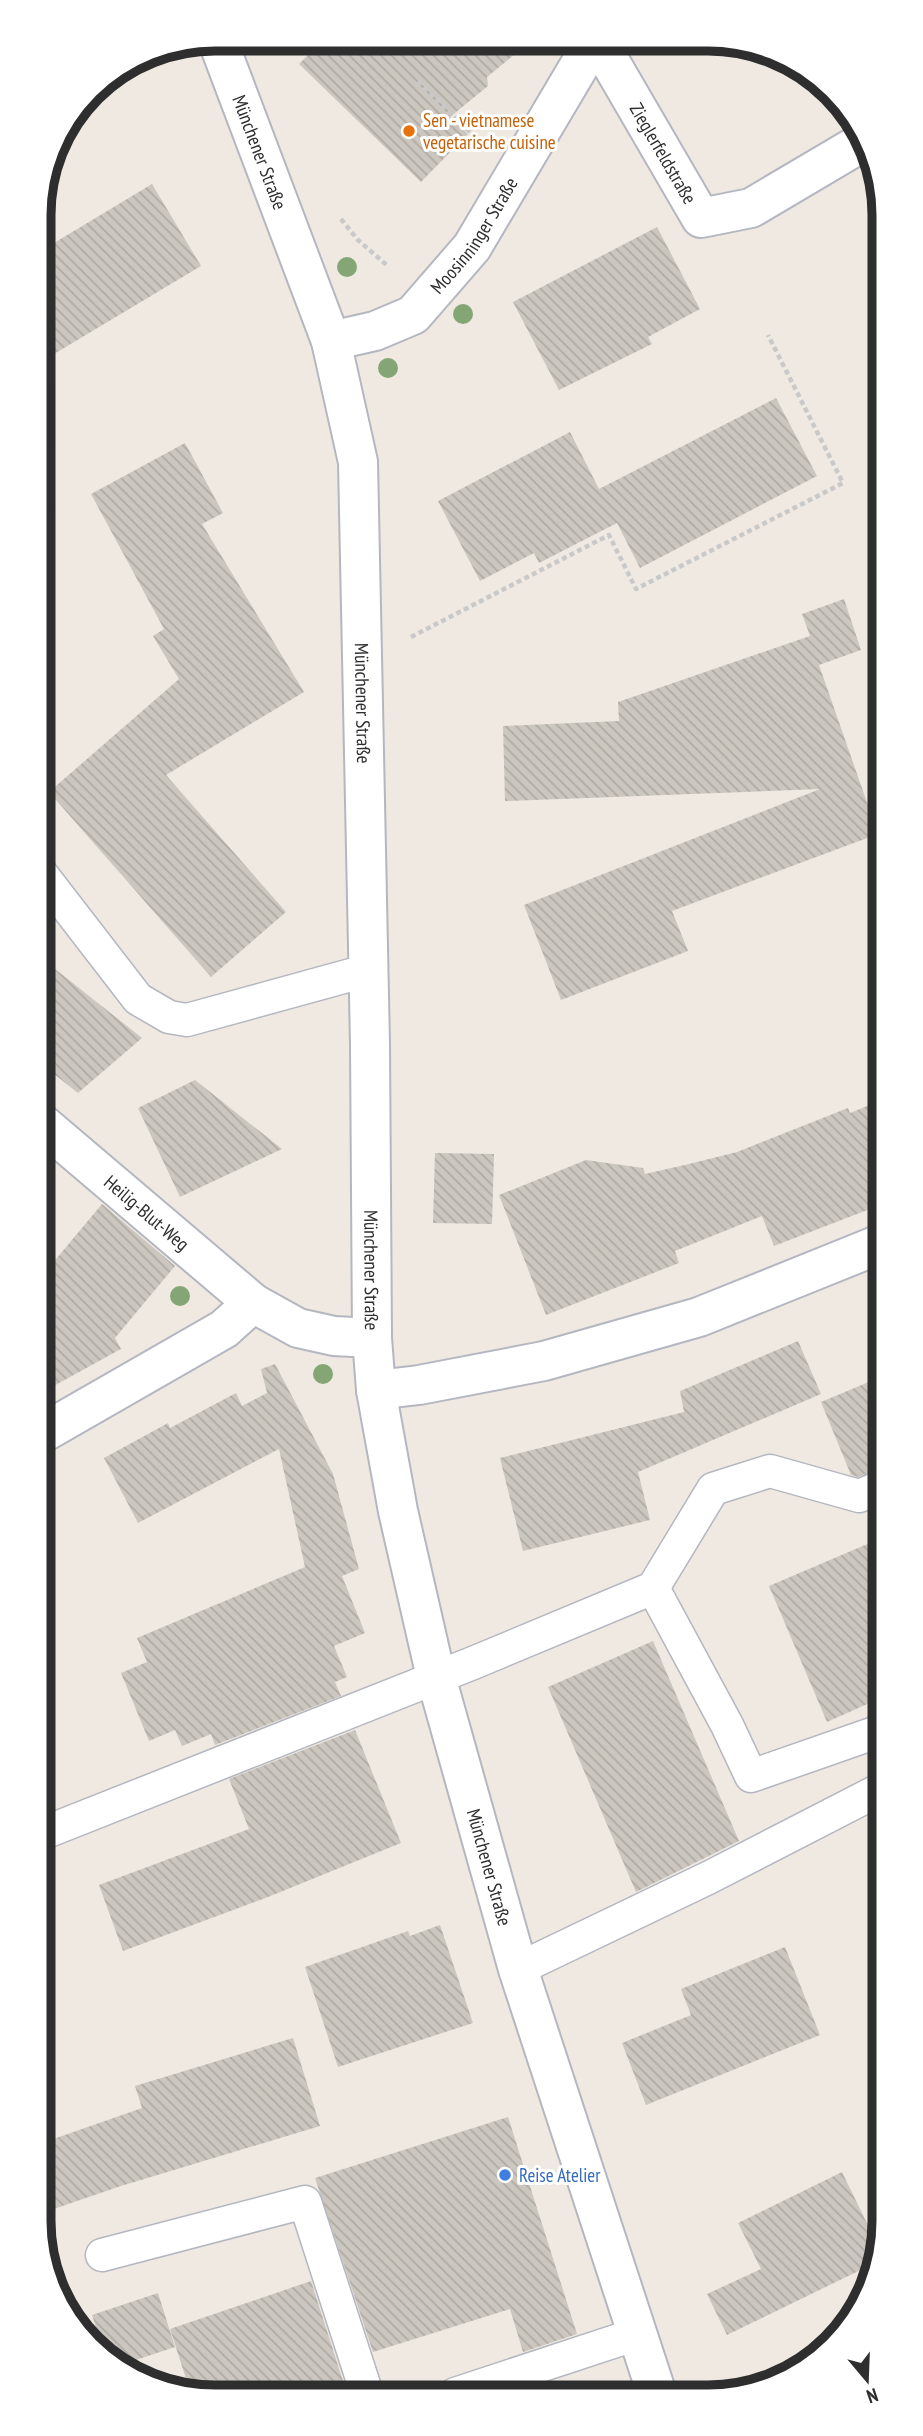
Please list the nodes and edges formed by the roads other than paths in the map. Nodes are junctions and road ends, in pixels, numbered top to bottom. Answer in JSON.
{"nodes":[{"id":1,"x":222,"y":51,"type":"edge"},
{"id":2,"x":590,"y":51,"type":"edge"},
{"id":3,"x":602,"y":51,"type":"edge"},
{"id":4,"x":857,"y":146,"type":"edge"},
{"id":5,"x":331,"y":341,"type":"junction"},
{"id":6,"x":51,"y":886,"type":"edge"},
{"id":7,"x":369,"y":970,"type":"junction"},
{"id":8,"x":51,"y":1131,"type":"edge"},
{"id":9,"x":872,"y":1247,"type":"edge"},
{"id":10,"x":253,"y":1303,"type":"junction"},
{"id":11,"x":372,"y":1338,"type":"junction"},
{"id":12,"x":376,"y":1390,"type":"junction"},
{"id":13,"x":51,"y":1428,"type":"edge"},
{"id":14,"x":872,"y":1491,"type":"edge"},
{"id":15,"x":653,"y":1588,"type":"junction"},
{"id":16,"x":436,"y":1677,"type":"junction"},
{"id":17,"x":872,"y":1734,"type":"edge"},
{"id":18,"x":872,"y":1794,"type":"edge"},
{"id":19,"x":51,"y":1830,"type":"edge"},
{"id":20,"x":517,"y":1969,"type":"junction"},
{"id":21,"x":102,"y":2255,"type":"dead end"},
{"id":22,"x":636,"y":2334,"type":"junction"},
{"id":23,"x":364,"y":2385,"type":"edge"},
{"id":24,"x":482,"y":2385,"type":"edge"},
{"id":25,"x":652,"y":2385,"type":"edge"}],
"edges":[{"from":1,"to":5,"type":"street","name":"Münchener Straße"},
{"from":2,"to":5,"type":"street","name":"Moosinninger Straße"},
{"from":3,"to":4,"type":"street","name":"Zieglerfeldstraße"},
{"from":5,"to":7,"type":"street","name":"Münchener Straße"},
{"from":6,"to":7,"type":"lane"},
{"from":7,"to":11,"type":"street","name":"Münchener Straße"},
{"from":8,"to":10,"type":"street","name":"Heilig-Blut-Weg"},
{"from":9,"to":12,"type":"street"},
{"from":10,"to":11,"type":"street","name":"Heilig-Blut-Weg"},
{"from":10,"to":13,"type":"street"},
{"from":11,"to":12,"type":"street","name":"Münchener Straße"},
{"from":12,"to":16,"type":"street","name":"Münchener Straße"},
{"from":14,"to":15,"type":"lane"},
{"from":15,"to":16,"type":"lane"},
{"from":15,"to":17,"type":"lane"},
{"from":16,"to":19,"type":"lane"},
{"from":16,"to":20,"type":"street","name":"Münchener Straße"},
{"from":18,"to":20,"type":"lane"},
{"from":20,"to":22,"type":"street","name":"Münchener Straße"},
{"from":21,"to":23,"type":"lane"},
{"from":22,"to":24,"type":"lane"},
{"from":22,"to":25,"type":"street","name":"Münchener Straße"}]}
